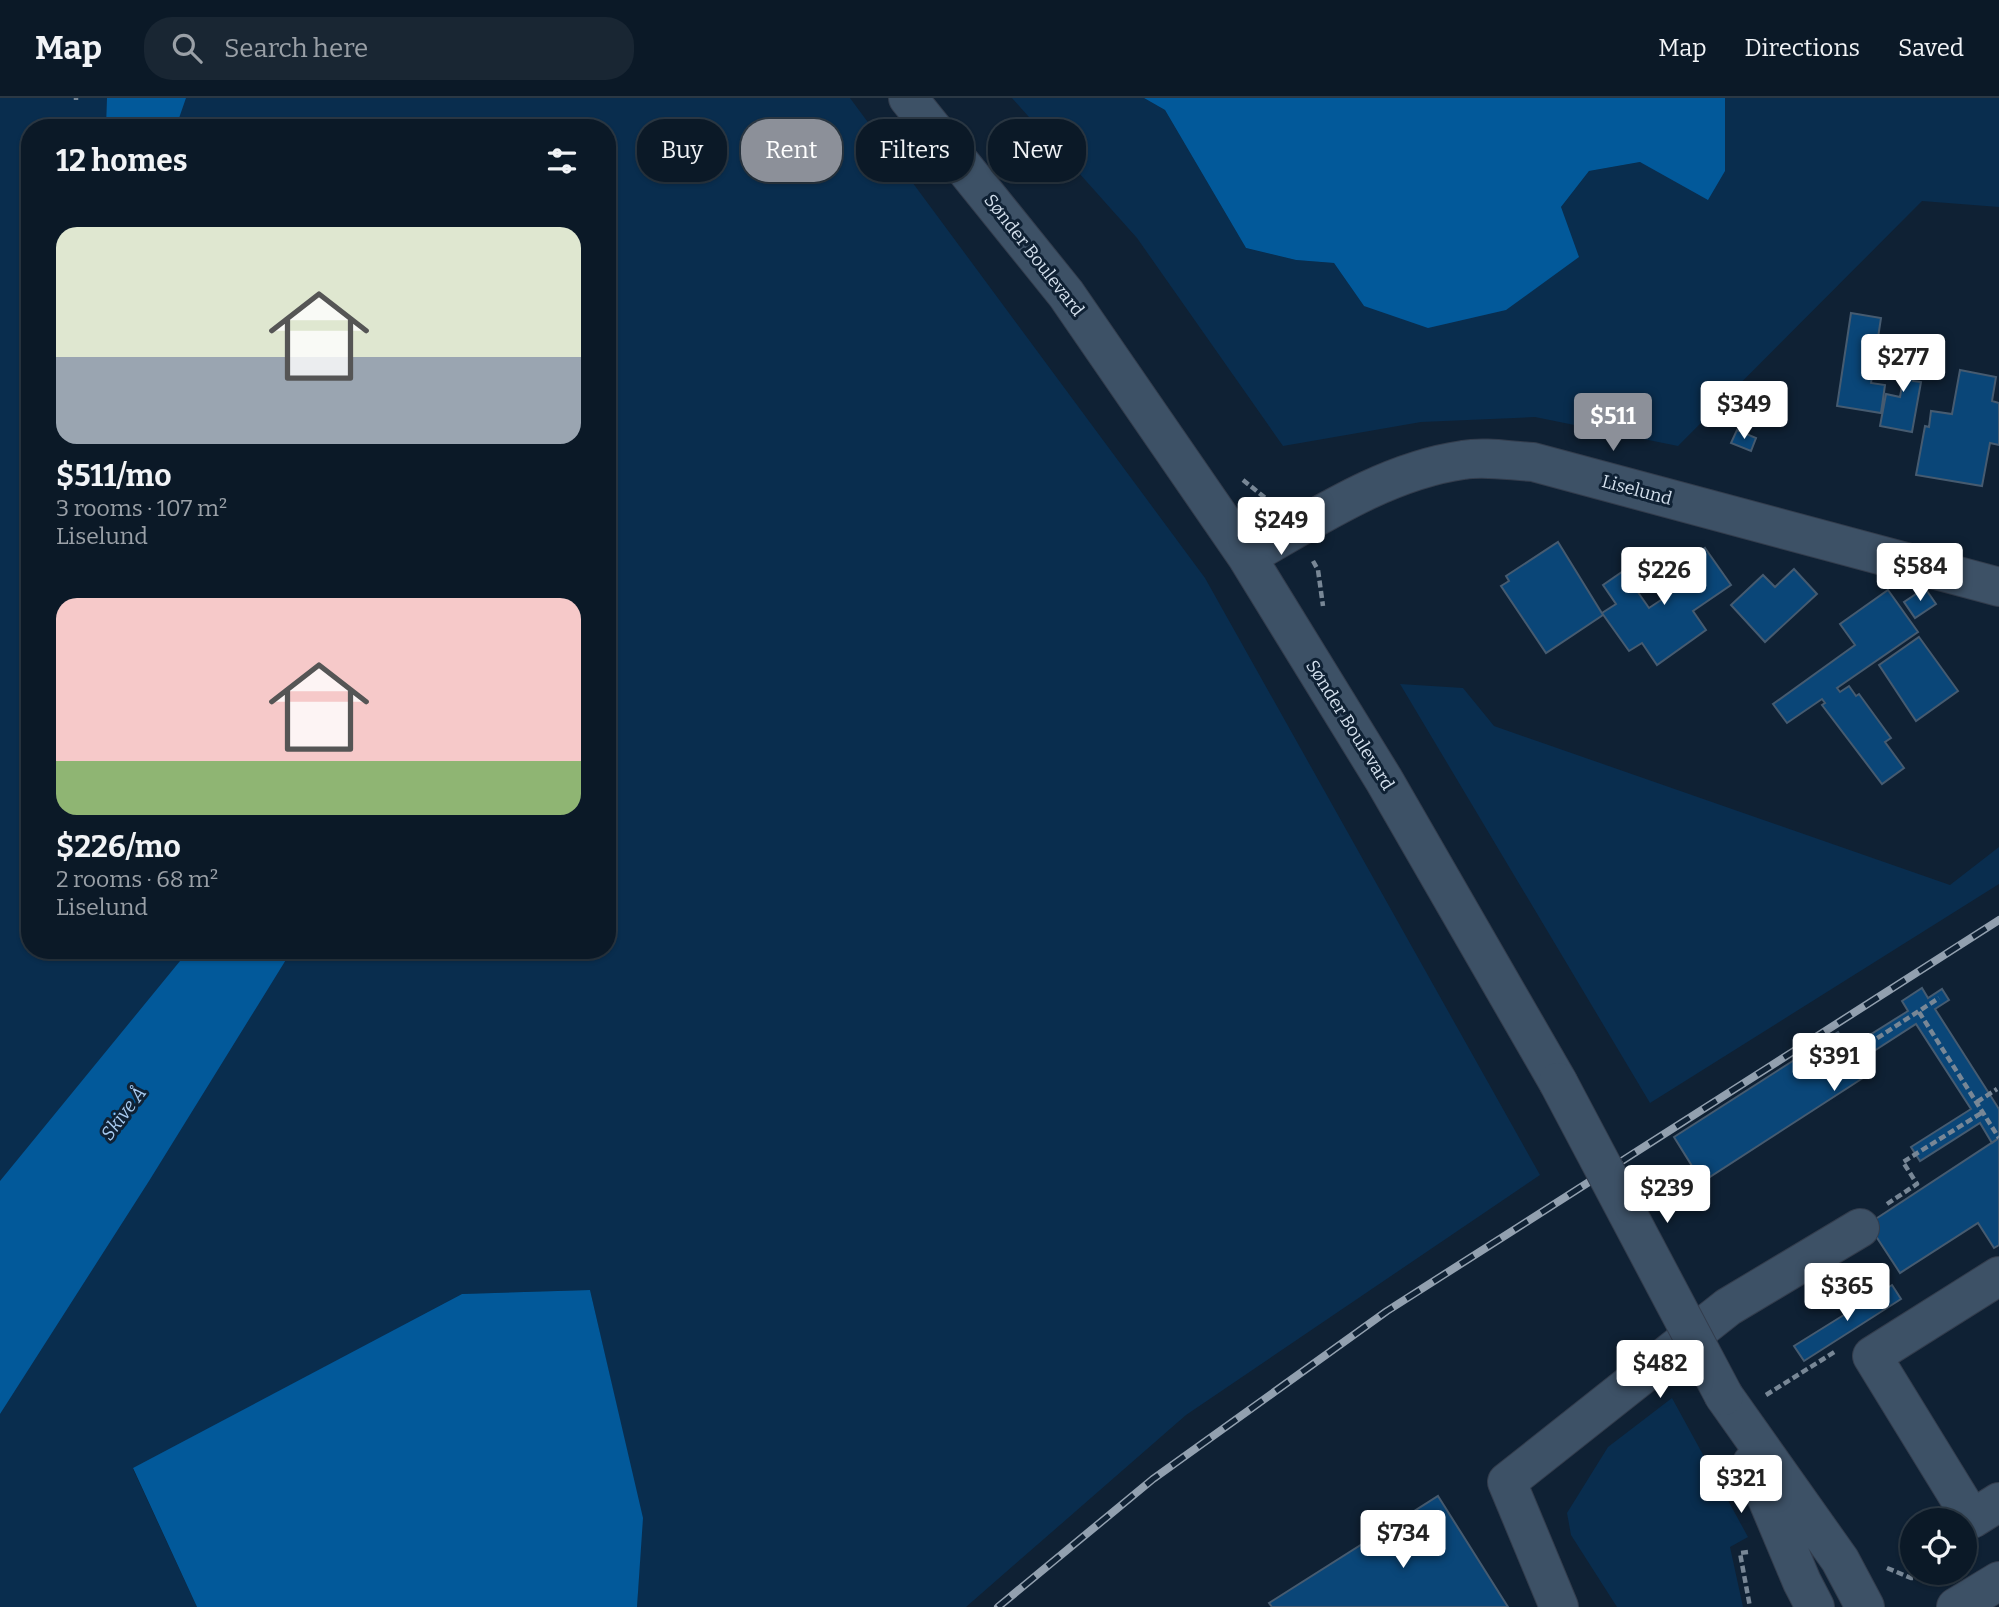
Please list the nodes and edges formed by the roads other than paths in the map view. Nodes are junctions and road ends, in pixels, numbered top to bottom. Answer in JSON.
{"nodes":[{"id":1,"x":908,"y":98,"type":"edge"},
{"id":2,"x":1247,"y":557,"type":"junction"},
{"id":3,"x":1999,"y":587,"type":"edge"},
{"id":4,"x":1869,"y":1219,"type":"road end"},
{"id":5,"x":1999,"y":1276,"type":"edge"},
{"id":6,"x":1724,"y":1396,"type":"junction"},
{"id":7,"x":1999,"y":1502,"type":"edge"},
{"id":8,"x":1999,"y":1581,"type":"edge"},
{"id":9,"x":1559,"y":1607,"type":"edge"},
{"id":10,"x":1815,"y":1607,"type":"edge"},
{"id":11,"x":1866,"y":1607,"type":"edge"},
{"id":12,"x":1956,"y":1607,"type":"edge"}],
"edges":[{"from":1,"to":2,"type":"street","name":"Sønder Boulevard"},
{"from":2,"to":3,"type":"street","name":"Liselund"},
{"from":2,"to":6,"type":"street","name":"Sønder Boulevard","bridge":true},
{"from":4,"to":9,"type":"street"},
{"from":5,"to":7,"type":"street"},
{"from":6,"to":10,"type":"street","name":"Sønder Boulevard"},
{"from":6,"to":11,"type":"street","name":"Sønder Boulevard"},
{"from":8,"to":12,"type":"street"}]}
